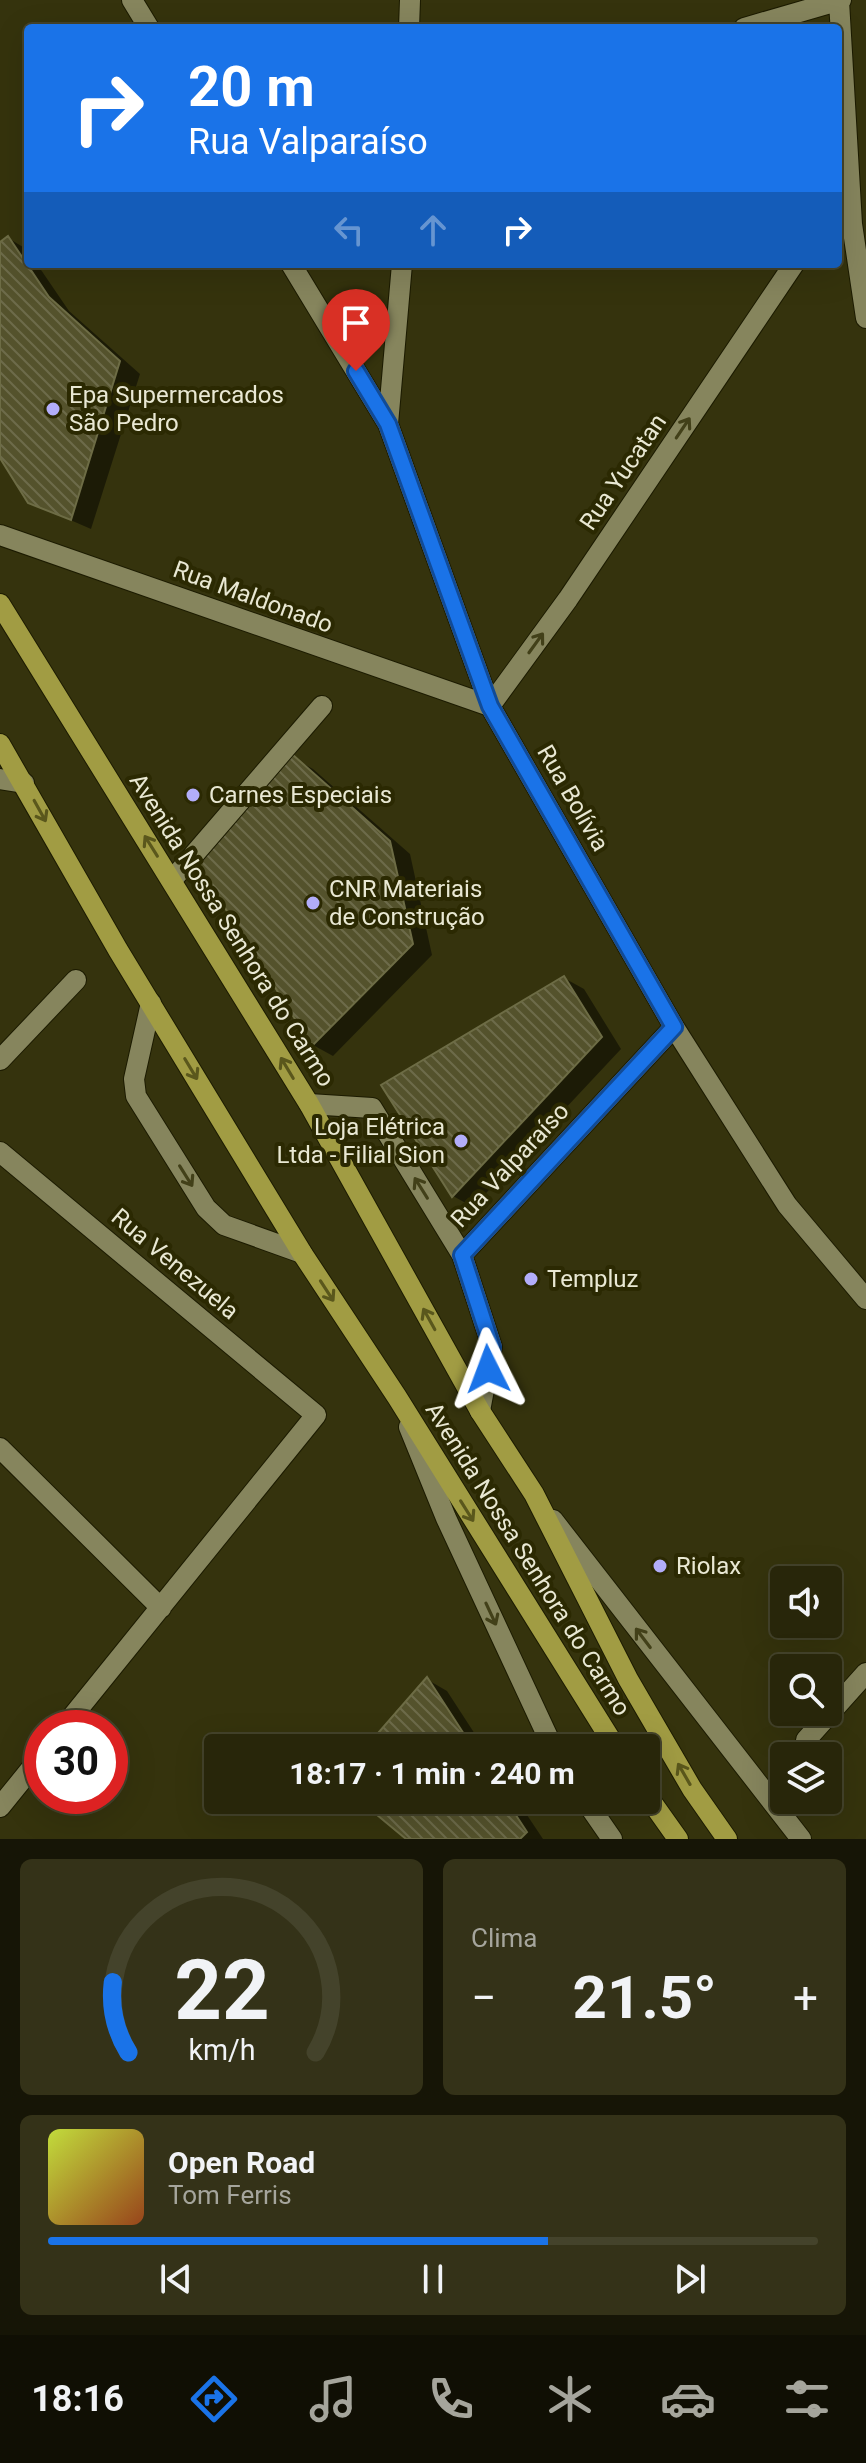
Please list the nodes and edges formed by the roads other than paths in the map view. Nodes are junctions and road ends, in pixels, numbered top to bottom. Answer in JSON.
{"nodes":[{"id":1,"x":132,"y":0,"type":"edge"},
{"id":2,"x":410,"y":0,"type":"edge"},
{"id":3,"x":840,"y":1,"type":"edge"},
{"id":4,"x":147,"y":24,"type":"edge"},
{"id":5,"x":409,"y":24,"type":"edge"},
{"id":6,"x":758,"y":24,"type":"edge"},
{"id":7,"x":841,"y":24,"type":"edge"},
{"id":8,"x":842,"y":38,"type":"edge"},
{"id":9,"x":852,"y":224,"type":"edge"},
{"id":10,"x":293,"y":268,"type":"edge"},
{"id":11,"x":402,"y":268,"type":"edge"},
{"id":12,"x":791,"y":268,"type":"edge"},
{"id":13,"x":866,"y":318,"type":"edge"},
{"id":14,"x":388,"y":424,"type":"junction"},
{"id":15,"x":0,"y":535,"type":"edge"},
{"id":16,"x":0,"y":604,"type":"edge"},
{"id":17,"x":322,"y":706,"type":"dead end"},
{"id":18,"x":490,"y":706,"type":"junction"},
{"id":19,"x":0,"y":744,"type":"edge"},
{"id":20,"x":0,"y":779,"type":"edge"},
{"id":21,"x":24,"y":783,"type":"junction"},
{"id":22,"x":172,"y":880,"type":"junction"},
{"id":23,"x":76,"y":980,"type":"dead end"},
{"id":24,"x":151,"y":1003,"type":"junction"},
{"id":25,"x":674,"y":1027,"type":"junction"},
{"id":26,"x":0,"y":1060,"type":"edge"},
{"id":27,"x":309,"y":1104,"type":"junction"},
{"id":28,"x":0,"y":1152,"type":"edge"},
{"id":29,"x":302,"y":1253,"type":"junction"},
{"id":30,"x":462,"y":1255,"type":"junction"},
{"id":31,"x":866,"y":1299,"type":"edge"},
{"id":32,"x":397,"y":1397,"type":"junction"},
{"id":33,"x":480,"y":1411,"type":"junction"},
{"id":34,"x":0,"y":1448,"type":"edge"},
{"id":35,"x":534,"y":1494,"type":"junction"},
{"id":36,"x":161,"y":1608,"type":"junction"},
{"id":37,"x":866,"y":1673,"type":"edge"},
{"id":38,"x":78,"y":1710,"type":"edge"},
{"id":39,"x":546,"y":1734,"type":"edge"},
{"id":40,"x":607,"y":1734,"type":"edge"},
{"id":41,"x":806,"y":1740,"type":"dead end"},
{"id":42,"x":24,"y":1777,"type":"edge"},
{"id":43,"x":0,"y":1807,"type":"edge"},
{"id":44,"x":595,"y":1814,"type":"edge"},
{"id":45,"x":660,"y":1814,"type":"edge"},
{"id":46,"x":612,"y":1839,"type":"edge"},
{"id":47,"x":678,"y":1839,"type":"edge"},
{"id":48,"x":727,"y":1839,"type":"edge"},
{"id":49,"x":801,"y":1839,"type":"edge"}],
"edges":[{"from":1,"to":4,"type":"street"},
{"from":2,"to":5,"type":"street"},
{"from":3,"to":6,"type":"street"},
{"from":3,"to":7,"type":"street"},
{"from":8,"to":9,"type":"street"},
{"from":9,"to":13,"type":"street"},
{"from":10,"to":14,"type":"street"},
{"from":11,"to":14,"type":"street","name":"Rua Bolívia"},
{"from":18,"to":12,"type":"street","name":"Rua Yucatan","one_way":true},
{"from":14,"to":18,"type":"street","name":"Rua Bolívia"},
{"from":15,"to":18,"type":"street","name":"Rua Maldonado"},
{"from":22,"to":16,"type":"main road","name":"Avenida Nossa Senhora do Carmo","one_way":true},
{"from":17,"to":22,"type":"street"},
{"from":18,"to":25,"type":"street","name":"Rua Bolívia"},
{"from":19,"to":21,"type":"main road","name":"Avenida Nossa Senhora do Carmo"},
{"from":20,"to":21,"type":"street"},
{"from":21,"to":24,"type":"main road","name":"Avenida Nossa Senhora do Carmo","one_way":true},
{"from":27,"to":22,"type":"main road","name":"Avenida Nossa Senhora do Carmo","one_way":true},
{"from":23,"to":26,"type":"street"},
{"from":24,"to":29,"type":"main road","name":"Avenida Nossa Senhora do Carmo","one_way":true},
{"from":24,"to":29,"type":"street","one_way":true},
{"from":25,"to":30,"type":"street","name":"Rua Valparaíso"},
{"from":25,"to":31,"type":"street","name":"Rua Bolívia"},
{"from":30,"to":27,"type":"street","one_way":true},
{"from":33,"to":27,"type":"main road","name":"Avenida Nossa Senhora do Carmo","one_way":true},
{"from":28,"to":36,"type":"street","name":"Rua Venezuela"},
{"from":29,"to":32,"type":"main road","name":"Avenida Nossa Senhora do Carmo","one_way":true},
{"from":30,"to":33,"type":"street","name":"Rua Valparaíso"},
{"from":32,"to":39,"type":"street","name":"Avenida Nossa Senhora do Carmo","one_way":true},
{"from":32,"to":40,"type":"main road","name":"Avenida Nossa Senhora do Carmo","one_way":true},
{"from":33,"to":35,"type":"main road","name":"Avenida Nossa Senhora do Carmo"},
{"from":34,"to":36,"type":"street"},
{"from":48,"to":35,"type":"main road","name":"Avenida Nossa Senhora do Carmo","one_way":true},
{"from":49,"to":35,"type":"street","name":"Avenida Nossa Senhora do Carmo","one_way":true},
{"from":36,"to":38,"type":"street"},
{"from":37,"to":41,"type":"street"},
{"from":42,"to":43,"type":"street"},
{"from":44,"to":46,"type":"street"},
{"from":45,"to":47,"type":"main road"}]}
